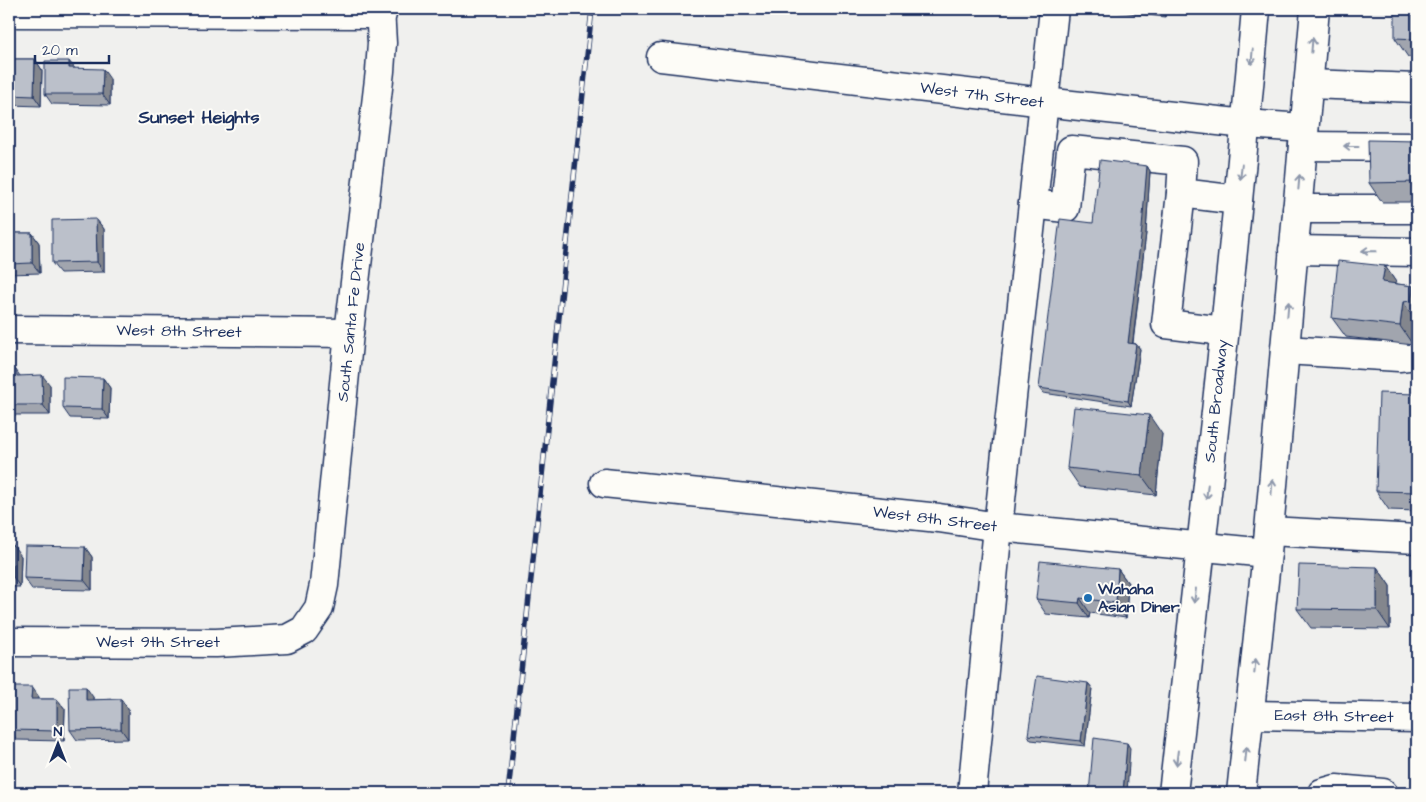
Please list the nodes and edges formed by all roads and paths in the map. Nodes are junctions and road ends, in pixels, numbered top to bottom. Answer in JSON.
{"nodes":[{"id":1,"x":1054,"y":9,"type":"edge"},
{"id":2,"x":1256,"y":9,"type":"edge"},
{"id":3,"x":1315,"y":9,"type":"edge"},
{"id":4,"x":381,"y":11,"type":"edge"},
{"id":5,"x":9,"y":13,"type":"edge"},
{"id":6,"x":661,"y":57,"type":"dead end"},
{"id":7,"x":1308,"y":84,"type":"junction"},
{"id":8,"x":1417,"y":88,"type":"edge"},
{"id":9,"x":1044,"y":102,"type":"junction"},
{"id":10,"x":1246,"y":124,"type":"junction"},
{"id":11,"x":1303,"y":137,"type":"junction"},
{"id":12,"x":1040,"y":146,"type":"junction"},
{"id":13,"x":1417,"y":147,"type":"edge"},
{"id":14,"x":1071,"y":150,"type":"junction"},
{"id":15,"x":1181,"y":193,"type":"junction"},
{"id":16,"x":1238,"y":200,"type":"junction"},
{"id":17,"x":1034,"y":204,"type":"junction"},
{"id":18,"x":1297,"y":209,"type":"junction"},
{"id":19,"x":1417,"y":209,"type":"edge"},
{"id":20,"x":1293,"y":250,"type":"junction"},
{"id":21,"x":1417,"y":252,"type":"edge"},
{"id":22,"x":9,"y":330,"type":"edge"},
{"id":23,"x":1224,"y":331,"type":"junction"},
{"id":24,"x":349,"y":333,"type":"junction"},
{"id":25,"x":1285,"y":350,"type":"junction"},
{"id":26,"x":1417,"y":355,"type":"edge"},
{"id":27,"x":604,"y":483,"type":"dead end"},
{"id":28,"x":998,"y":527,"type":"junction"},
{"id":29,"x":1417,"y":539,"type":"edge"},
{"id":30,"x":1268,"y":542,"type":"junction"},
{"id":31,"x":1201,"y":548,"type":"junction"},
{"id":32,"x":304,"y":630,"type":"joint"},
{"id":33,"x":9,"y":642,"type":"edge"},
{"id":34,"x":1250,"y":715,"type":"junction"},
{"id":35,"x":1417,"y":718,"type":"edge"},
{"id":36,"x":972,"y":793,"type":"edge"},
{"id":37,"x":1172,"y":793,"type":"edge"},
{"id":38,"x":1242,"y":793,"type":"edge"},
{"id":39,"x":1322,"y":793,"type":"edge"},
{"id":40,"x":1383,"y":793,"type":"edge"}],
"edges":[{"from":1,"to":9,"type":"street"},
{"from":2,"to":10,"type":"street","name":"South Broadway","one_way":true},
{"from":7,"to":3,"type":"street","one_way":true},
{"from":4,"to":5,"type":"street"},
{"from":4,"to":24,"type":"street","name":"South Santa Fe Drive"},
{"from":6,"to":9,"type":"street","name":"West 7th Street"},
{"from":7,"to":8,"type":"street"},
{"from":7,"to":11,"type":"street"},
{"from":9,"to":10,"type":"street","name":"West 7th Street"},
{"from":9,"to":12,"type":"street"},
{"from":10,"to":11,"type":"street","name":"West 7th Street"},
{"from":10,"to":16,"type":"street","name":"South Broadway","one_way":true},
{"from":13,"to":11,"type":"street","name":"West 7th Street","one_way":true},
{"from":18,"to":11,"type":"street","one_way":true},
{"from":12,"to":14,"type":"street"},
{"from":12,"to":17,"type":"street"},
{"from":14,"to":15,"type":"street"},
{"from":14,"to":17,"type":"street"},
{"from":15,"to":16,"type":"street"},
{"from":15,"to":23,"type":"street"},
{"from":16,"to":23,"type":"street","name":"South Broadway"},
{"from":17,"to":28,"type":"street"},
{"from":18,"to":19,"type":"street"},
{"from":18,"to":20,"type":"street"},
{"from":21,"to":20,"type":"street","one_way":true},
{"from":25,"to":20,"type":"street","one_way":true},
{"from":22,"to":24,"type":"street","name":"West 8th Street"},
{"from":23,"to":31,"type":"street","name":"South Broadway","one_way":true},
{"from":24,"to":32,"type":"street","name":"South Santa Fe Drive"},
{"from":25,"to":26,"type":"street"},
{"from":30,"to":25,"type":"street","one_way":true},
{"from":27,"to":28,"type":"street","name":"West 8th Street"},
{"from":28,"to":31,"type":"street","name":"West 8th Street"},
{"from":28,"to":36,"type":"street"},
{"from":29,"to":30,"type":"street","name":"West 8th Street"},
{"from":30,"to":31,"type":"street","name":"West 8th Street"},
{"from":34,"to":30,"type":"street","one_way":true},
{"from":31,"to":37,"type":"street","name":"South Broadway","one_way":true},
{"from":32,"to":33,"type":"street","name":"West 9th Street"},
{"from":34,"to":35,"type":"street","name":"East 8th Street"},
{"from":38,"to":34,"type":"street","one_way":true},
{"from":39,"to":40,"type":"street"}]}
